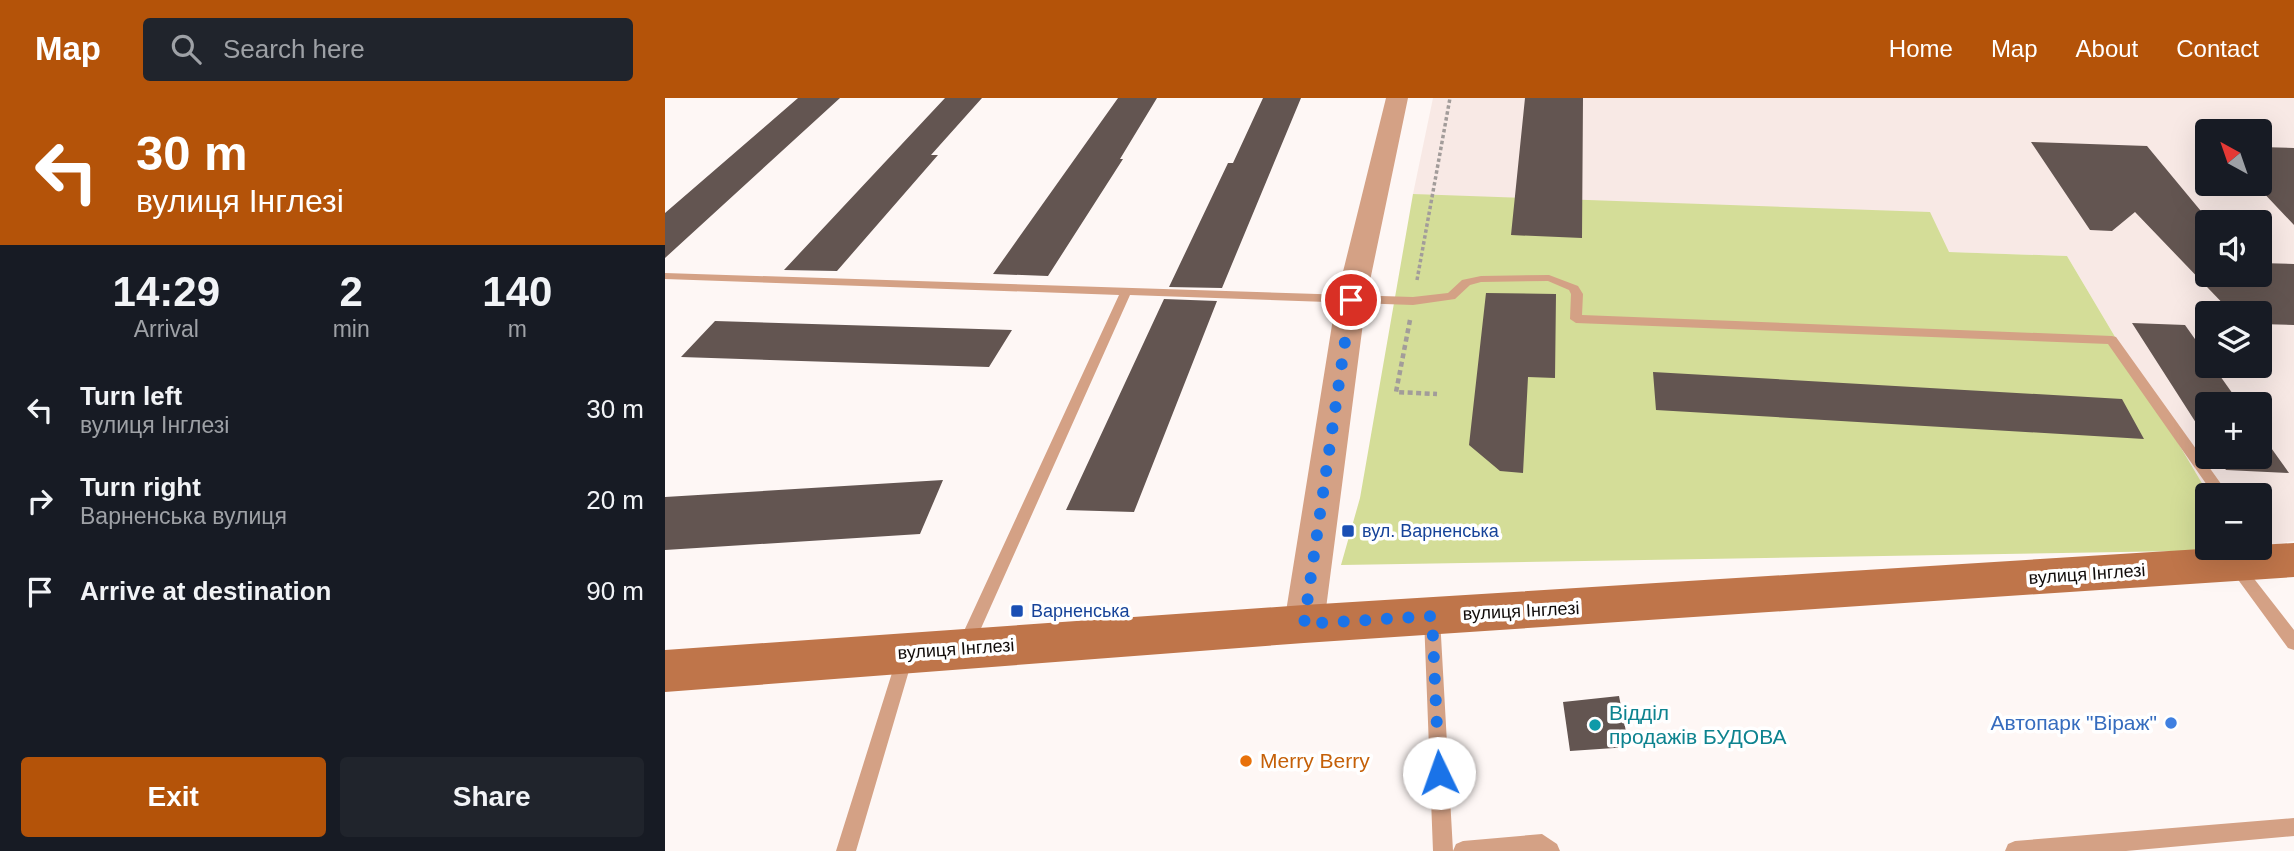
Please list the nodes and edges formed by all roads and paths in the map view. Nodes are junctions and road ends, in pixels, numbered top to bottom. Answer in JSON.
{"nodes":[{"id":1,"x":1397,"y":98,"type":"edge"},
{"id":2,"x":1450,"y":98,"type":"edge"},
{"id":3,"x":665,"y":276,"type":"edge"},
{"id":4,"x":1126,"y":292,"type":"junction"},
{"id":5,"x":1351,"y":300,"type":"junction"},
{"id":6,"x":1413,"y":302,"type":"junction"},
{"id":7,"x":1437,"y":394,"type":"dead end"},
{"id":8,"x":2213,"y":483,"type":"edge"},
{"id":9,"x":2236,"y":560,"type":"edge"},
{"id":10,"x":2266,"y":560,"type":"edge"},
{"id":11,"x":1432,"y":616,"type":"junction"},
{"id":12,"x":1304,"y":624,"type":"junction"},
{"id":13,"x":2294,"y":643,"type":"edge"},
{"id":14,"x":964,"y":648,"type":"junction"},
{"id":15,"x":907,"y":653,"type":"junction"},
{"id":16,"x":665,"y":671,"type":"edge"},
{"id":17,"x":2294,"y":827,"type":"edge"},
{"id":18,"x":846,"y":851,"type":"edge"},
{"id":19,"x":1443,"y":851,"type":"edge"},
{"id":20,"x":1463,"y":851,"type":"edge"},
{"id":21,"x":1550,"y":851,"type":"edge"},
{"id":22,"x":2015,"y":851,"type":"edge"}],
"edges":[{"from":1,"to":5,"type":"street"},
{"from":2,"to":6,"type":"path"},
{"from":3,"to":4,"type":"lane"},
{"from":4,"to":5,"type":"lane"},
{"from":4,"to":14,"type":"lane"},
{"from":5,"to":6,"type":"lane"},
{"from":5,"to":12,"type":"street"},
{"from":6,"to":7,"type":"path"},
{"from":6,"to":8,"type":"lane"},
{"from":9,"to":11,"type":"main road","name":"вулиця Інглезі"},
{"from":10,"to":13,"type":"lane"},
{"from":11,"to":12,"type":"main road","name":"вулиця Інглезі"},
{"from":11,"to":19,"type":"lane"},
{"from":12,"to":14,"type":"main road","name":"вулиця Інглезі"},
{"from":14,"to":15,"type":"main road","name":"вулиця Інглезі"},
{"from":15,"to":16,"type":"main road","name":"вулиця Інглезі"},
{"from":15,"to":18,"type":"lane"},
{"from":17,"to":22,"type":"lane"},
{"from":20,"to":21,"type":"lane"}]}
